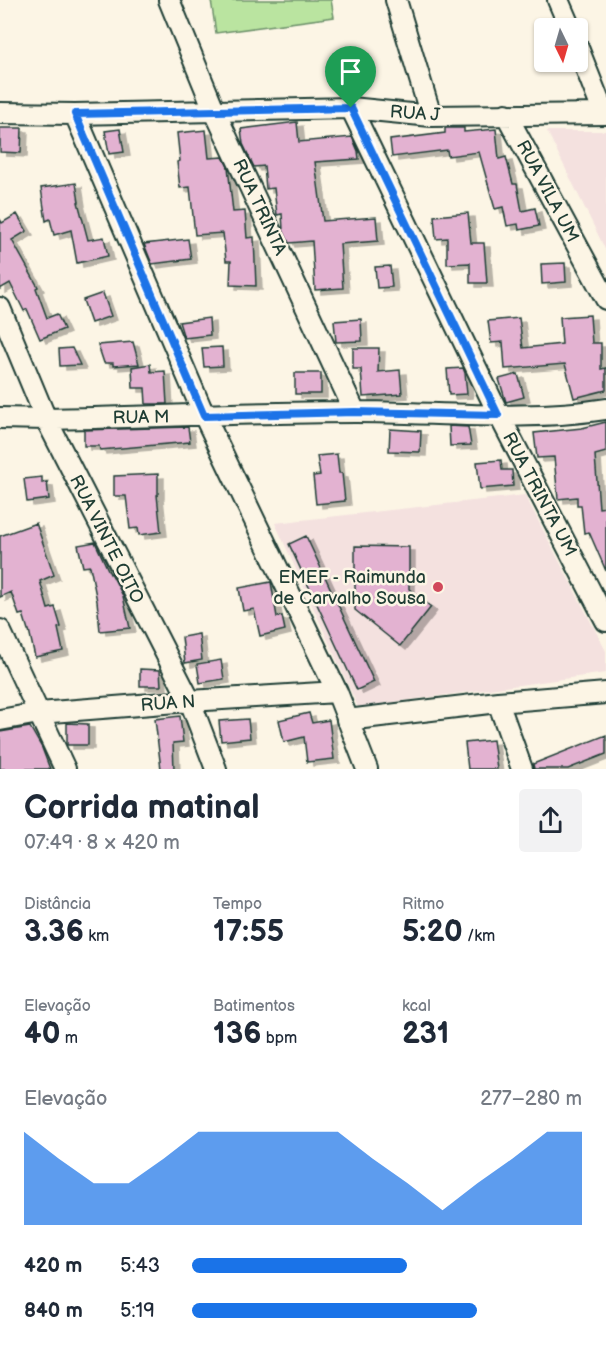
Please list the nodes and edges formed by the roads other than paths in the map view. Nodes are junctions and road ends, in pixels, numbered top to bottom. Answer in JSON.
{"nodes":[{"id":1,"x":169,"y":0,"type":"edge"},
{"id":2,"x":396,"y":0,"type":"edge"},
{"id":3,"x":558,"y":0,"type":"edge"},
{"id":4,"x":566,"y":18,"type":"edge"},
{"id":5,"x":588,"y":72,"type":"edge"},
{"id":6,"x":351,"y":108,"type":"junction"},
{"id":7,"x":215,"y":112,"type":"junction"},
{"id":8,"x":0,"y":113,"type":"edge"},
{"id":9,"x":75,"y":114,"type":"junction"},
{"id":10,"x":506,"y":114,"type":"junction"},
{"id":11,"x":605,"y":114,"type":"edge"},
{"id":12,"x":431,"y":116,"type":"junction"},
{"id":13,"x":606,"y":299,"type":"edge"},
{"id":14,"x":0,"y":308,"type":"edge"},
{"id":15,"x":606,"y":409,"type":"edge"},
{"id":16,"x":355,"y":412,"type":"junction"},
{"id":17,"x":498,"y":415,"type":"junction"},
{"id":18,"x":204,"y":416,"type":"junction"},
{"id":19,"x":0,"y":418,"type":"edge"},
{"id":20,"x":46,"y":419,"type":"junction"},
{"id":21,"x":606,"y":621,"type":"edge"},
{"id":22,"x":0,"y":630,"type":"edge"},
{"id":23,"x":337,"y":692,"type":"junction"},
{"id":24,"x":606,"y":693,"type":"edge"},
{"id":25,"x":190,"y":701,"type":"junction"},
{"id":26,"x":498,"y":702,"type":"junction"},
{"id":27,"x":39,"y":713,"type":"junction"},
{"id":28,"x":0,"y":720,"type":"edge"},
{"id":29,"x":347,"y":720,"type":"junction"},
{"id":30,"x":65,"y":769,"type":"edge"},
{"id":31,"x":216,"y":769,"type":"edge"},
{"id":32,"x":367,"y":769,"type":"edge"},
{"id":33,"x":522,"y":769,"type":"edge"}],
"edges":[{"from":1,"to":7,"type":"street","name":"RUA TRINTA"},
{"from":2,"to":12,"type":"street"},
{"from":3,"to":4,"type":"street"},
{"from":5,"to":11,"type":"street"},
{"from":6,"to":7,"type":"street","name":"RUA J"},
{"from":6,"to":12,"type":"street","name":"RUA J"},
{"from":6,"to":17,"type":"street","name":"RUA TRINTA UM"},
{"from":7,"to":9,"type":"street","name":"RUA J"},
{"from":7,"to":16,"type":"street","name":"RUA TRINTA"},
{"from":8,"to":9,"type":"street","name":"RUA J"},
{"from":9,"to":18,"type":"street"},
{"from":10,"to":11,"type":"street","name":"RUA J"},
{"from":10,"to":12,"type":"street","name":"RUA J"},
{"from":10,"to":13,"type":"street","name":"RUA VILA UM"},
{"from":14,"to":20,"type":"street","name":"RUA VINTE OITO"},
{"from":15,"to":17,"type":"street","name":"RUA M"},
{"from":16,"to":17,"type":"street","name":"RUA M"},
{"from":16,"to":18,"type":"street","name":"RUA M"},
{"from":17,"to":21,"type":"street","name":"RUA TRINTA UM"},
{"from":18,"to":20,"type":"street","name":"RUA M"},
{"from":18,"to":23,"type":"street"},
{"from":19,"to":20,"type":"street","name":"RUA M"},
{"from":20,"to":25,"type":"street","name":"RUA VINTE OITO"},
{"from":22,"to":27,"type":"street"},
{"from":23,"to":25,"type":"street","name":"RUA N"},
{"from":23,"to":29,"type":"street"},
{"from":24,"to":26,"type":"street"},
{"from":25,"to":27,"type":"street","name":"RUA N"},
{"from":25,"to":31,"type":"street","name":"RUA VINTE OITO"},
{"from":26,"to":29,"type":"street"},
{"from":26,"to":33,"type":"street"},
{"from":27,"to":28,"type":"street","name":"RUA N"},
{"from":27,"to":30,"type":"street"},
{"from":29,"to":32,"type":"street"}]}
